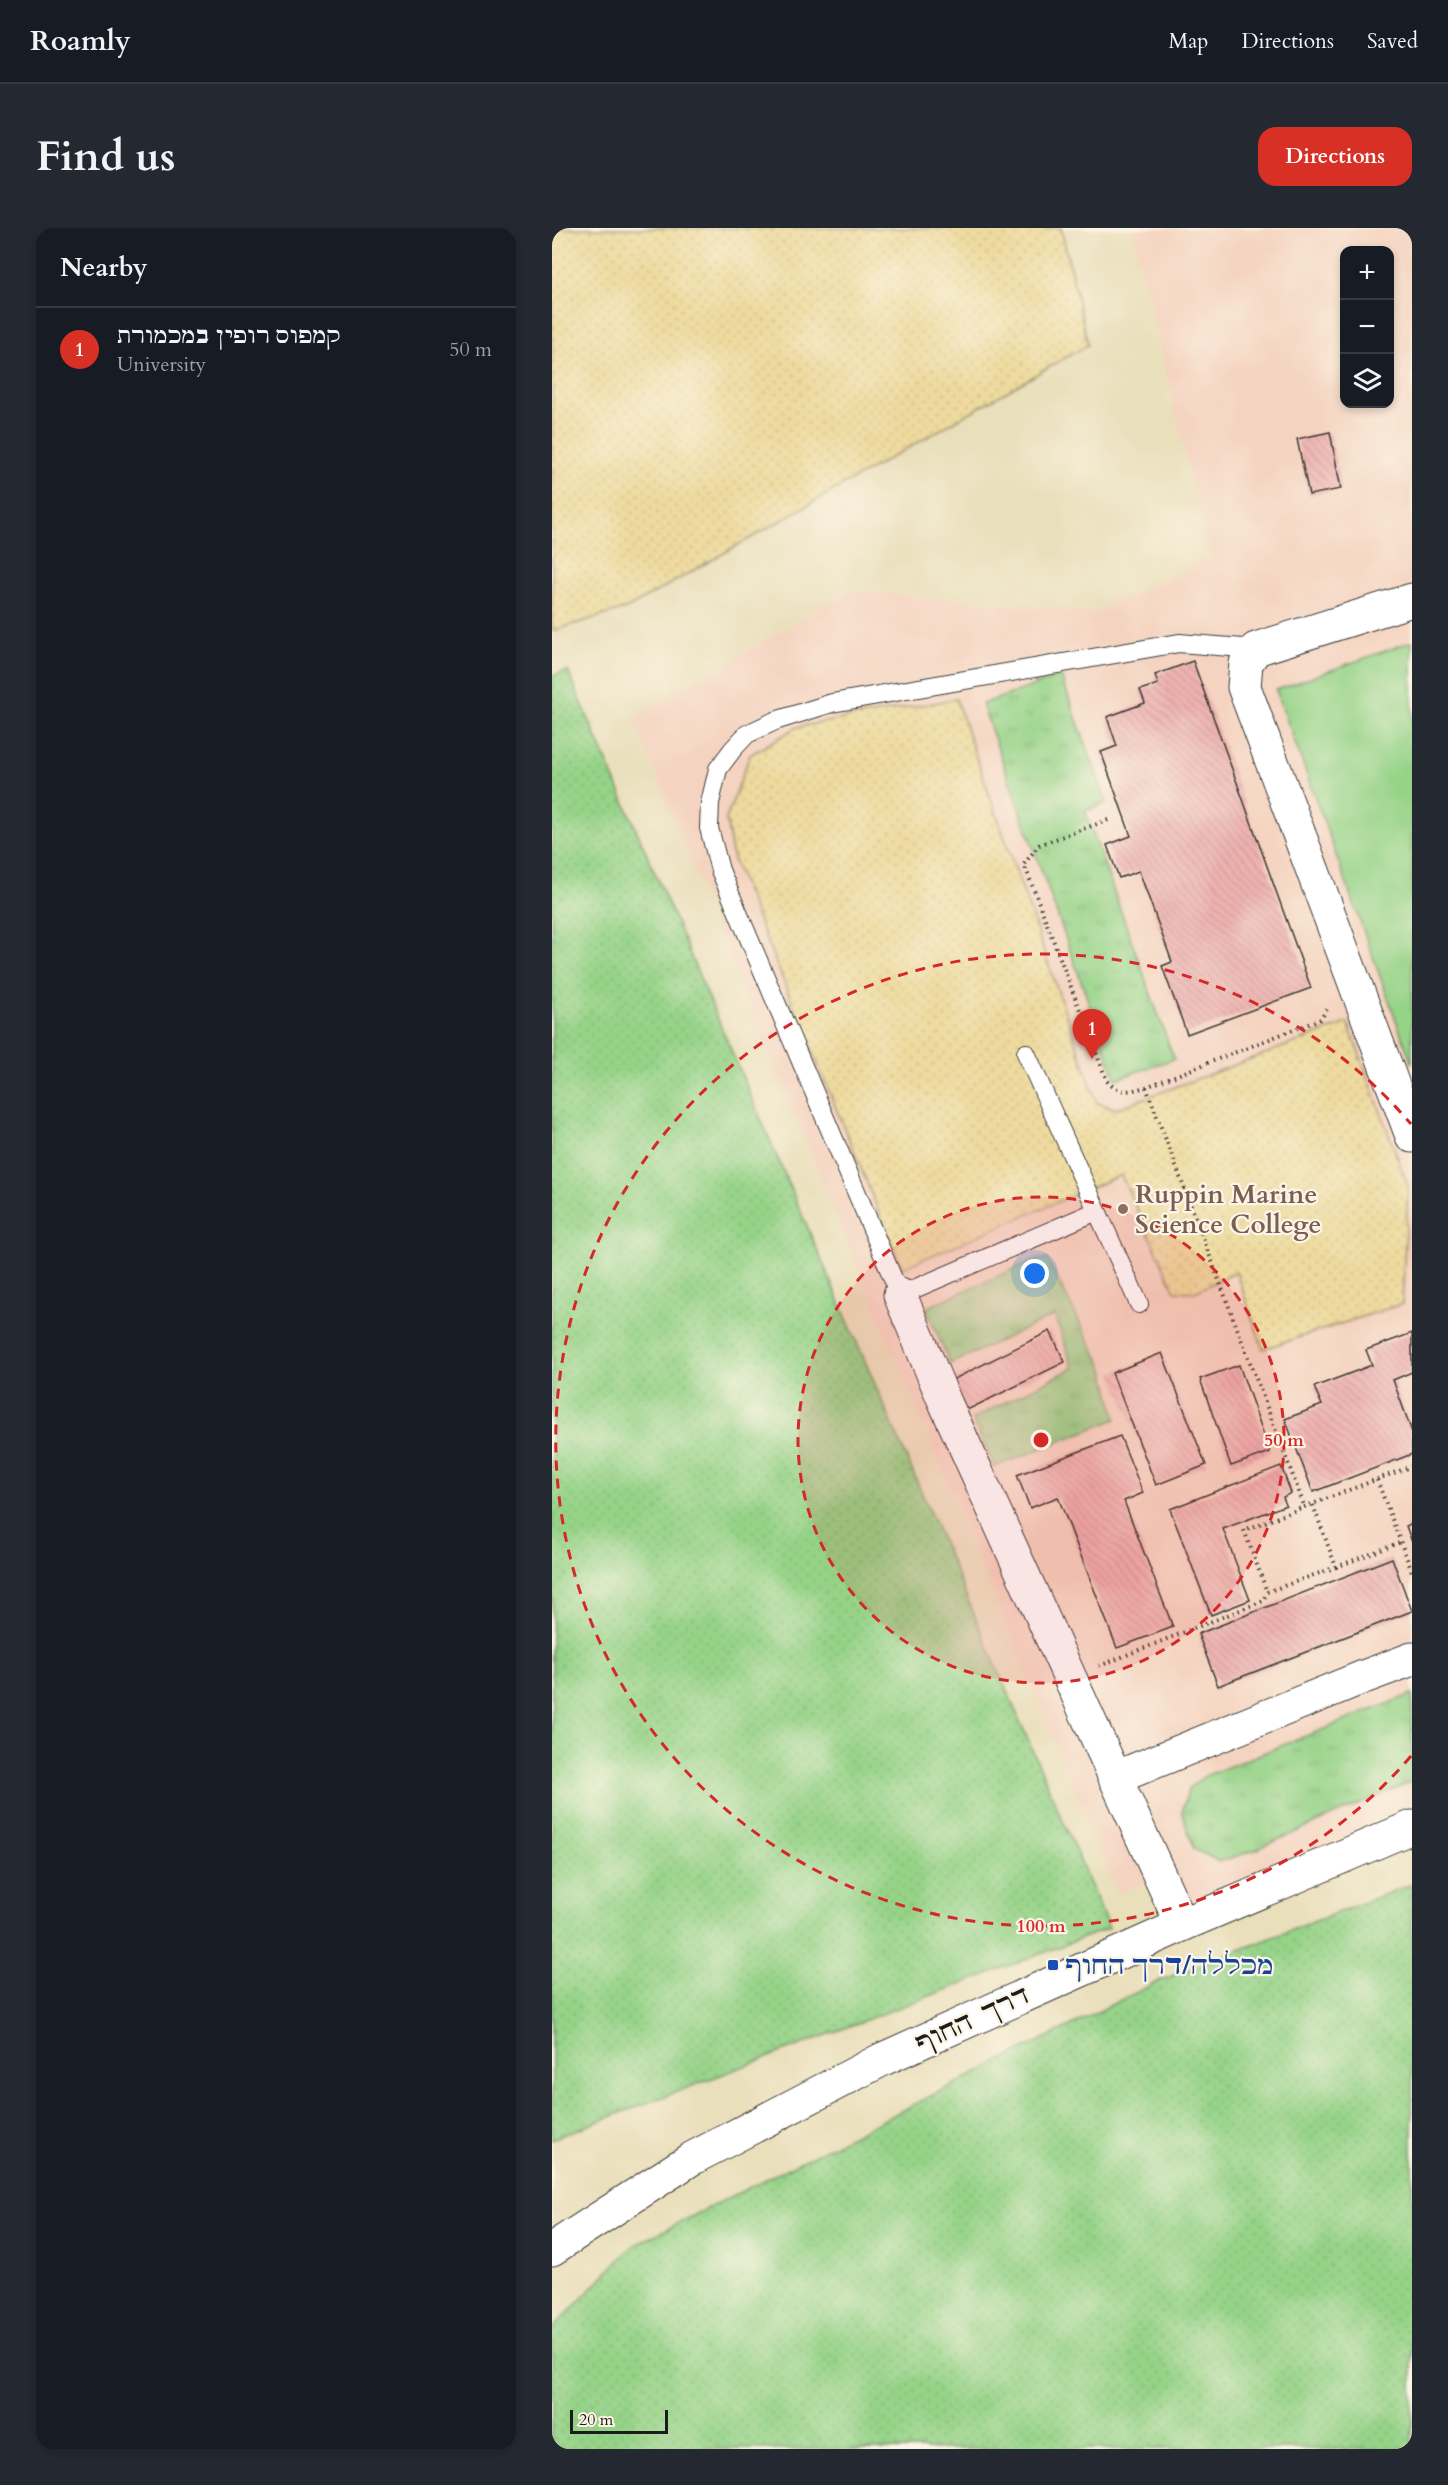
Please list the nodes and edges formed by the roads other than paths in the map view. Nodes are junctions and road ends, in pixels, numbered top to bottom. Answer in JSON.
{"nodes":[{"id":1,"x":1412,"y":600,"type":"edge"},
{"id":2,"x":1256,"y":649,"type":"junction"},
{"id":3,"x":1026,"y":1053,"type":"dead end"},
{"id":4,"x":1412,"y":1136,"type":"edge"},
{"id":5,"x":1097,"y":1211,"type":"junction"},
{"id":6,"x":900,"y":1295,"type":"junction"},
{"id":7,"x":1139,"y":1304,"type":"dead end"},
{"id":8,"x":1412,"y":1659,"type":"edge"},
{"id":9,"x":1116,"y":1778,"type":"junction"},
{"id":10,"x":1412,"y":1827,"type":"edge"},
{"id":11,"x":1182,"y":1925,"type":"junction"},
{"id":12,"x":552,"y":2249,"type":"edge"}],
"edges":[{"from":1,"to":2,"type":"street"},
{"from":2,"to":4,"type":"street"},
{"from":2,"to":6,"type":"lane"},
{"from":3,"to":5,"type":"lane"},
{"from":5,"to":6,"type":"lane"},
{"from":5,"to":7,"type":"lane"},
{"from":6,"to":9,"type":"street"},
{"from":8,"to":9,"type":"street"},
{"from":9,"to":11,"type":"street"},
{"from":10,"to":11,"type":"street","name":"דרך החוף"},
{"from":11,"to":12,"type":"street","name":"דרך החוף"}]}
